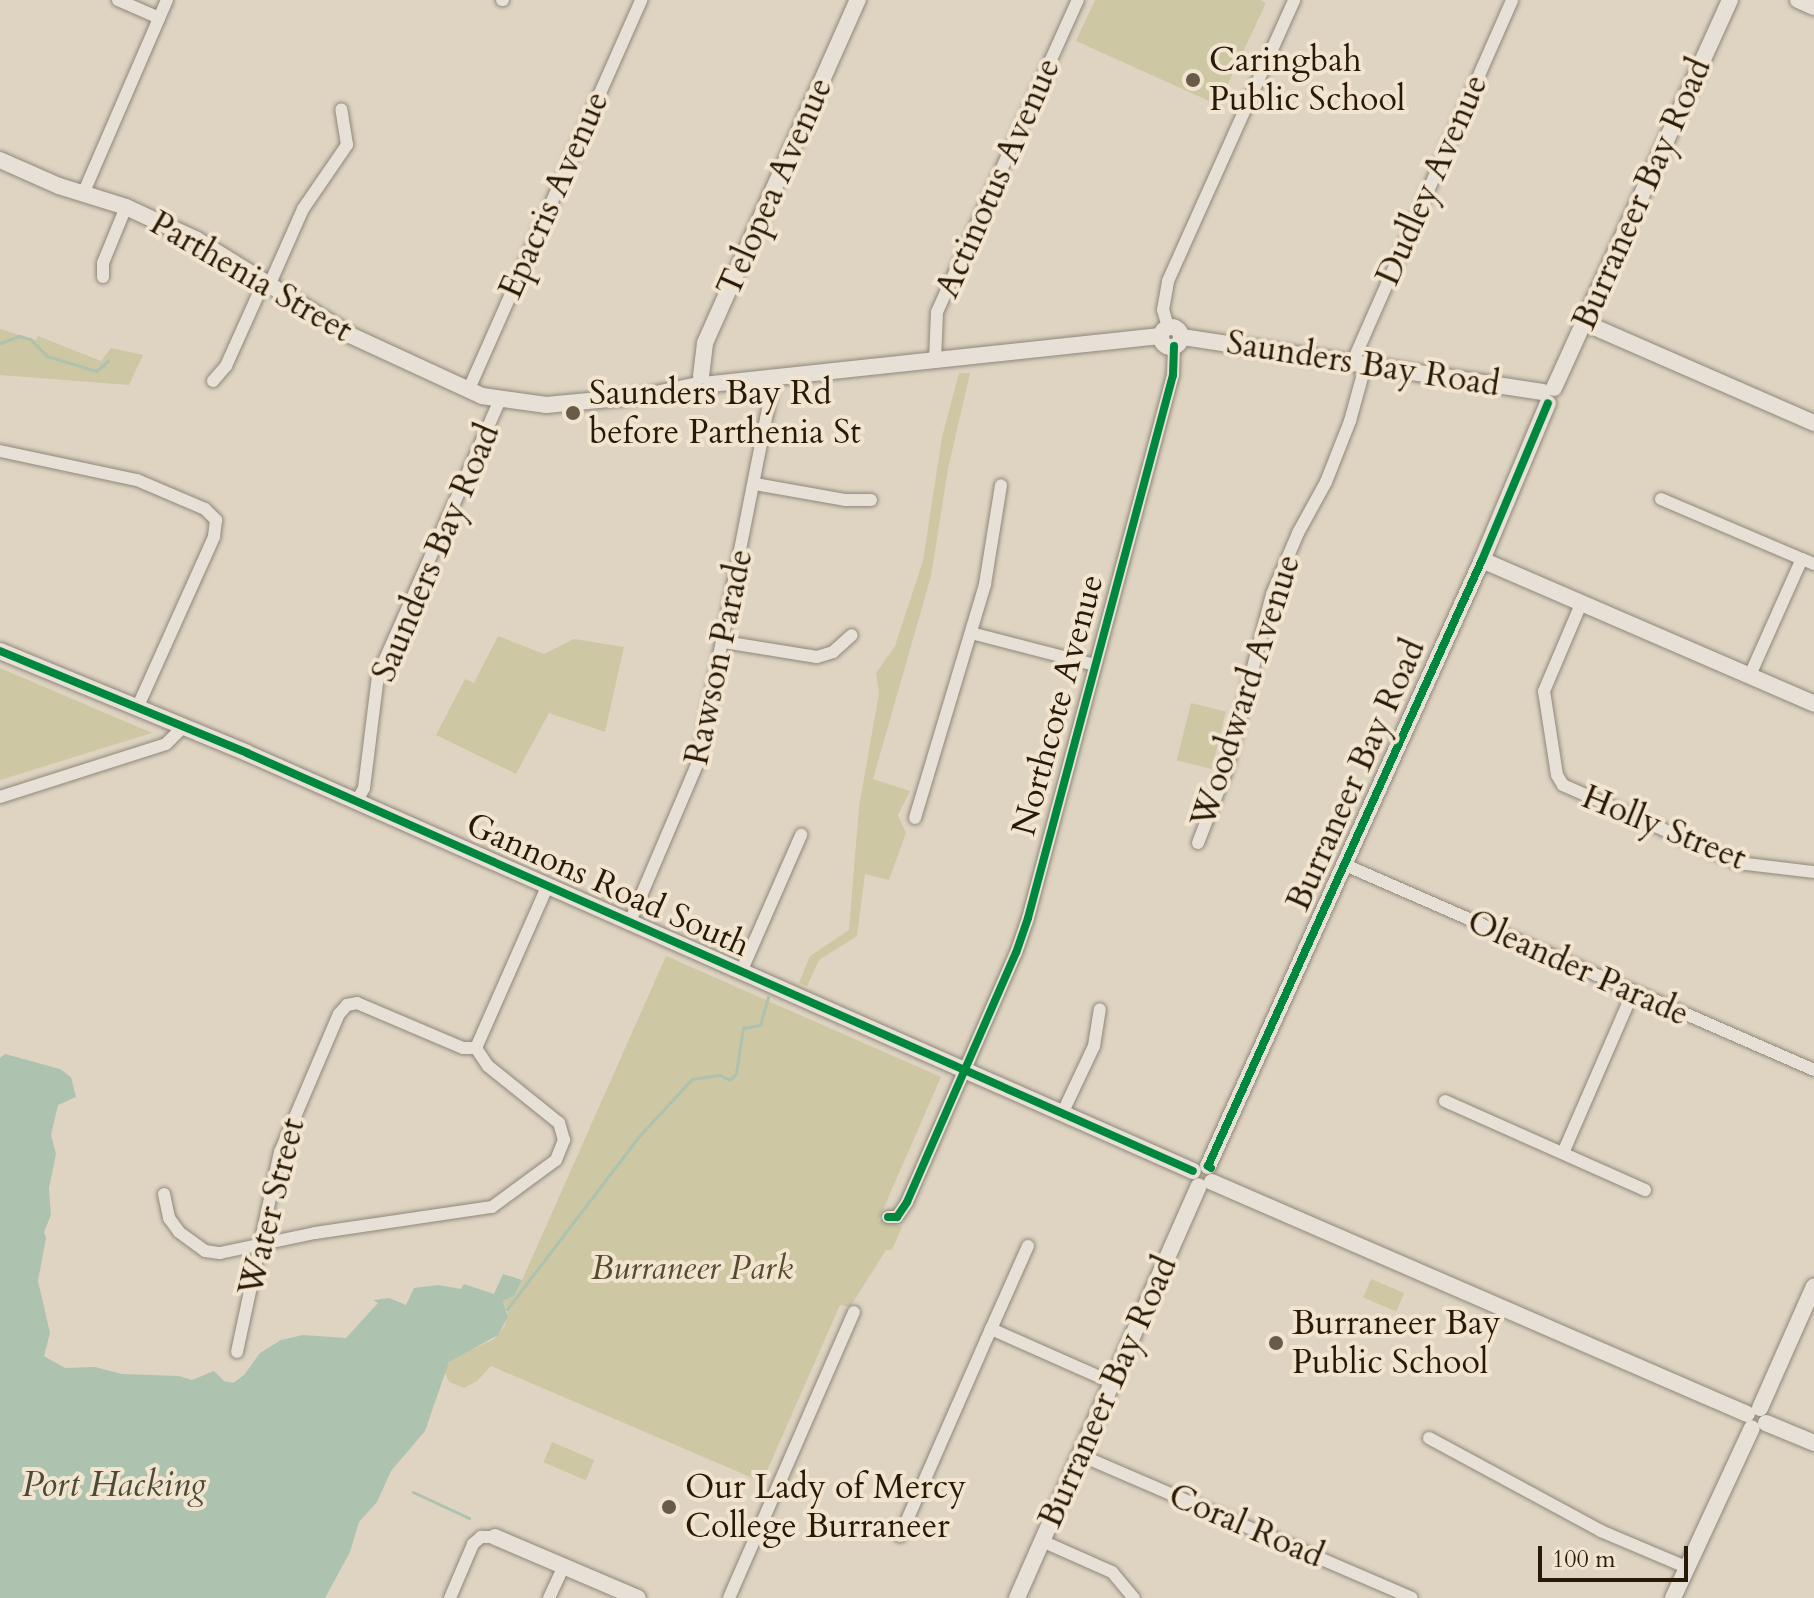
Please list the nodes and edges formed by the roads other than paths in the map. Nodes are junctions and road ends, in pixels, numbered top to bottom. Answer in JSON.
{"nodes":[{"id":1,"x":118,"y":0,"type":"edge"},
{"id":2,"x":167,"y":0,"type":"edge"},
{"id":3,"x":641,"y":0,"type":"edge"},
{"id":4,"x":858,"y":0,"type":"edge"},
{"id":5,"x":1078,"y":0,"type":"edge"},
{"id":6,"x":1294,"y":0,"type":"edge"},
{"id":7,"x":1512,"y":0,"type":"edge"},
{"id":8,"x":1730,"y":0,"type":"edge"},
{"id":9,"x":1798,"y":0,"type":"edge"},
{"id":10,"x":1814,"y":7,"type":"edge"},
{"id":11,"x":159,"y":18,"type":"junction"},
{"id":12,"x":341,"y":109,"type":"dead end"},
{"id":13,"x":0,"y":160,"type":"edge"},
{"id":14,"x":83,"y":194,"type":"junction"},
{"id":15,"x":126,"y":207,"type":"junction"},
{"id":16,"x":103,"y":277,"type":"dead end"},
{"id":17,"x":267,"y":282,"type":"junction"},
{"id":18,"x":1585,"y":323,"type":"junction"},
{"id":19,"x":1164,"y":331,"type":"junction"},
{"id":20,"x":1179,"y":342,"type":"junction"},
{"id":21,"x":935,"y":360,"type":"junction"},
{"id":22,"x":1359,"y":362,"type":"junction"},
{"id":23,"x":774,"y":379,"type":"junction"},
{"id":24,"x":213,"y":381,"type":"dead end"},
{"id":25,"x":702,"y":382,"type":"junction"},
{"id":26,"x":468,"y":391,"type":"junction"},
{"id":27,"x":1548,"y":394,"type":"junction"},
{"id":28,"x":500,"y":400,"type":"junction"},
{"id":29,"x":1814,"y":423,"type":"edge"},
{"id":30,"x":0,"y":451,"type":"edge"},
{"id":31,"x":755,"y":484,"type":"junction"},
{"id":32,"x":1001,"y":485,"type":"dead end"},
{"id":33,"x":1661,"y":499,"type":"dead end"},
{"id":34,"x":871,"y":500,"type":"dead end"},
{"id":35,"x":1482,"y":560,"type":"junction"},
{"id":36,"x":1808,"y":562,"type":"edge"},
{"id":37,"x":1581,"y":604,"type":"junction"},
{"id":38,"x":971,"y":633,"type":"junction"},
{"id":39,"x":852,"y":635,"type":"dead end"},
{"id":40,"x":724,"y":642,"type":"junction"},
{"id":41,"x":0,"y":651,"type":"edge"},
{"id":42,"x":1095,"y":665,"type":"junction"},
{"id":43,"x":1750,"y":675,"type":"junction"},
{"id":44,"x":1814,"y":704,"type":"edge"},
{"id":45,"x":137,"y":708,"type":"junction"},
{"id":46,"x":183,"y":727,"type":"junction"},
{"id":47,"x":0,"y":797,"type":"edge"},
{"id":48,"x":356,"y":803,"type":"junction"},
{"id":49,"x":915,"y":818,"type":"dead end"},
{"id":50,"x":801,"y":835,"type":"dead end"},
{"id":51,"x":1198,"y":843,"type":"dead end"},
{"id":52,"x":1343,"y":864,"type":"junction"},
{"id":53,"x":1814,"y":872,"type":"edge"},
{"id":54,"x":547,"y":887,"type":"junction"},
{"id":55,"x":629,"y":924,"type":"junction"},
{"id":56,"x":741,"y":972,"type":"junction"},
{"id":57,"x":1633,"y":992,"type":"junction"},
{"id":58,"x":1100,"y":1009,"type":"dead end"},
{"id":59,"x":476,"y":1048,"type":"junction"},
{"id":60,"x":965,"y":1070,"type":"junction"},
{"id":61,"x":1814,"y":1070,"type":"edge"},
{"id":62,"x":1445,"y":1101,"type":"dead end"},
{"id":63,"x":1062,"y":1114,"type":"junction"},
{"id":64,"x":1563,"y":1153,"type":"junction"},
{"id":65,"x":1203,"y":1176,"type":"junction"},
{"id":66,"x":1645,"y":1190,"type":"dead end"},
{"id":67,"x":164,"y":1194,"type":"dead end"},
{"id":68,"x":896,"y":1219,"type":"dead end"},
{"id":69,"x":262,"y":1243,"type":"junction"},
{"id":70,"x":1028,"y":1246,"type":"dead end"},
{"id":71,"x":1814,"y":1286,"type":"edge"},
{"id":72,"x":854,"y":1312,"type":"dead end"},
{"id":73,"x":991,"y":1329,"type":"junction"},
{"id":74,"x":237,"y":1352,"type":"dead end"},
{"id":75,"x":1113,"y":1383,"type":"junction"},
{"id":76,"x":1756,"y":1418,"type":"junction"},
{"id":77,"x":1429,"y":1438,"type":"dead end"},
{"id":78,"x":1814,"y":1443,"type":"edge"},
{"id":79,"x":1080,"y":1455,"type":"junction"},
{"id":80,"x":900,"y":1536,"type":"dead end"},
{"id":81,"x":495,"y":1537,"type":"joint"},
{"id":82,"x":1042,"y":1541,"type":"junction"},
{"id":83,"x":564,"y":1566,"type":"junction"},
{"id":84,"x":1686,"y":1567,"type":"junction"},
{"id":85,"x":450,"y":1598,"type":"edge"},
{"id":86,"x":549,"y":1598,"type":"edge"},
{"id":87,"x":638,"y":1598,"type":"edge"},
{"id":88,"x":729,"y":1598,"type":"edge"},
{"id":89,"x":1017,"y":1598,"type":"edge"},
{"id":90,"x":1134,"y":1598,"type":"edge"},
{"id":91,"x":1412,"y":1598,"type":"edge"},
{"id":92,"x":1673,"y":1598,"type":"edge"}],
"edges":[{"from":1,"to":11,"type":"street"},
{"from":2,"to":11,"type":"street"},
{"from":3,"to":26,"type":"street","name":"Epacris Avenue"},
{"from":4,"to":25,"type":"street","name":"Telopea Avenue"},
{"from":5,"to":21,"type":"street","name":"Actinotus Avenue"},
{"from":6,"to":19,"type":"street"},
{"from":7,"to":22,"type":"street","name":"Dudley Avenue"},
{"from":8,"to":18,"type":"street","name":"Burraneer Bay Road"},
{"from":9,"to":10,"type":"street"},
{"from":11,"to":14,"type":"street"},
{"from":12,"to":17,"type":"street"},
{"from":13,"to":14,"type":"street","name":"Parthenia Street"},
{"from":14,"to":15,"type":"street","name":"Parthenia Street"},
{"from":15,"to":16,"type":"street"},
{"from":15,"to":17,"type":"street","name":"Parthenia Street"},
{"from":17,"to":24,"type":"street"},
{"from":17,"to":26,"type":"street","name":"Parthenia Street"},
{"from":18,"to":27,"type":"street","name":"Burraneer Bay Road"},
{"from":18,"to":29,"type":"street"},
{"from":19,"to":20,"type":"street"},
{"from":19,"to":21,"type":"street","name":"Saunders Bay Road"},
{"from":20,"to":22,"type":"street","name":"Saunders Bay Road"},
{"from":20,"to":42,"type":"street","name":"Northcote Avenue"},
{"from":21,"to":23,"type":"street","name":"Saunders Bay Road"},
{"from":22,"to":27,"type":"street","name":"Saunders Bay Road"},
{"from":22,"to":51,"type":"street","name":"Woodward Avenue"},
{"from":23,"to":25,"type":"street","name":"Saunders Bay Road"},
{"from":23,"to":31,"type":"street","name":"Rawson Parade"},
{"from":25,"to":28,"type":"street","name":"Saunders Bay Road"},
{"from":26,"to":28,"type":"street","name":"Parthenia Street"},
{"from":27,"to":35,"type":"street","name":"Burraneer Bay Road"},
{"from":28,"to":48,"type":"street","name":"Saunders Bay Road"},
{"from":30,"to":45,"type":"street"},
{"from":31,"to":34,"type":"street"},
{"from":31,"to":40,"type":"street","name":"Rawson Parade"},
{"from":32,"to":38,"type":"street"},
{"from":33,"to":36,"type":"street"},
{"from":35,"to":37,"type":"street"},
{"from":35,"to":52,"type":"street","name":"Burraneer Bay Road"},
{"from":36,"to":43,"type":"street"},
{"from":37,"to":43,"type":"street"},
{"from":37,"to":53,"type":"street","name":"Holly Street"},
{"from":38,"to":42,"type":"street"},
{"from":38,"to":49,"type":"street"},
{"from":39,"to":40,"type":"street"},
{"from":40,"to":55,"type":"street","name":"Rawson Parade"},
{"from":41,"to":45,"type":"street","name":"Gannons Road South"},
{"from":42,"to":60,"type":"street","name":"Northcote Avenue"},
{"from":43,"to":44,"type":"street"},
{"from":45,"to":46,"type":"street","name":"Gannons Road South"},
{"from":46,"to":47,"type":"street"},
{"from":46,"to":48,"type":"street","name":"Gannons Road South"},
{"from":48,"to":54,"type":"street","name":"Gannons Road South"},
{"from":50,"to":56,"type":"street"},
{"from":52,"to":57,"type":"street","name":"Oleander Parade"},
{"from":52,"to":65,"type":"street","name":"Burraneer Bay Road"},
{"from":54,"to":55,"type":"street","name":"Gannons Road South"},
{"from":54,"to":59,"type":"street"},
{"from":55,"to":56,"type":"street","name":"Gannons Road South"},
{"from":56,"to":60,"type":"street","name":"Gannons Road South"},
{"from":57,"to":61,"type":"street","name":"Oleander Parade"},
{"from":57,"to":64,"type":"street"},
{"from":58,"to":63,"type":"street"},
{"from":59,"to":69,"type":"street","name":"Water Street"},
{"from":59,"to":69,"type":"street"},
{"from":60,"to":63,"type":"street","name":"Gannons Road South"},
{"from":60,"to":68,"type":"street","name":"Northcote Avenue"},
{"from":62,"to":64,"type":"street"},
{"from":63,"to":65,"type":"street","name":"Gannons Road South"},
{"from":64,"to":66,"type":"street"},
{"from":65,"to":75,"type":"street","name":"Burraneer Bay Road"},
{"from":65,"to":76,"type":"street","name":"Gannons Road South"},
{"from":67,"to":69,"type":"street"},
{"from":69,"to":74,"type":"street","name":"Water Street"},
{"from":70,"to":73,"type":"street"},
{"from":71,"to":76,"type":"street"},
{"from":72,"to":88,"type":"street"},
{"from":73,"to":75,"type":"street"},
{"from":73,"to":80,"type":"street"},
{"from":75,"to":79,"type":"street","name":"Burraneer Bay Road"},
{"from":76,"to":78,"type":"street","name":"Gannons Road South"},
{"from":76,"to":84,"type":"street"},
{"from":77,"to":84,"type":"street"},
{"from":79,"to":82,"type":"street","name":"Burraneer Bay Road"},
{"from":79,"to":91,"type":"street","name":"Coral Road"},
{"from":81,"to":83,"type":"street"},
{"from":81,"to":85,"type":"street"},
{"from":82,"to":89,"type":"street","name":"Burraneer Bay Road"},
{"from":82,"to":90,"type":"street"},
{"from":83,"to":86,"type":"street"},
{"from":83,"to":87,"type":"street"},
{"from":84,"to":92,"type":"street"}]}
